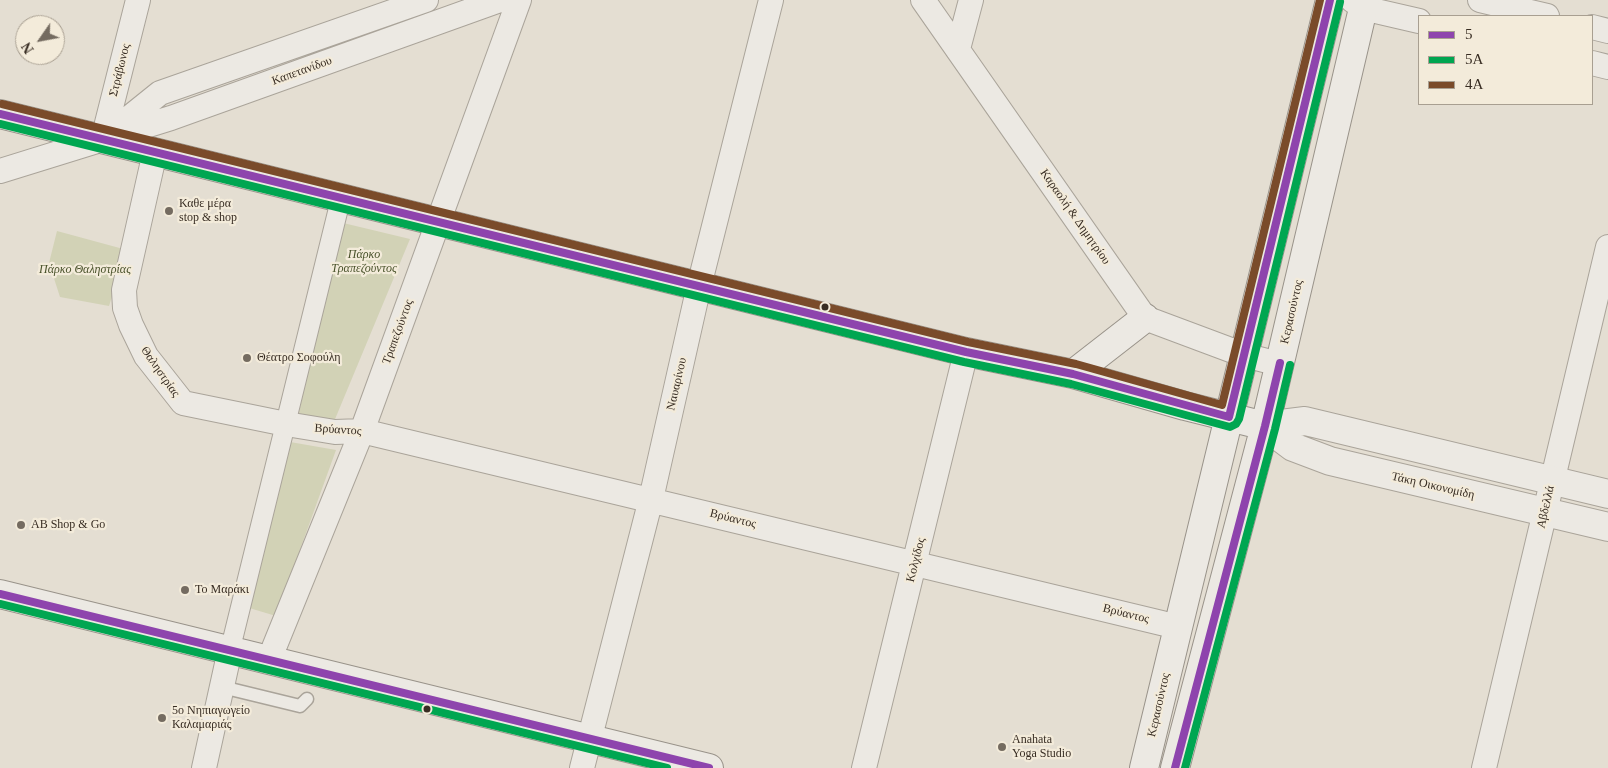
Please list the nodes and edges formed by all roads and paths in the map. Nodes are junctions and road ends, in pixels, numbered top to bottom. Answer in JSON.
{"nodes":[{"id":1,"x":138,"y":0,"type":"edge"},
{"id":2,"x":426,"y":0,"type":"edge"},
{"id":3,"x":500,"y":0,"type":"edge"},
{"id":4,"x":519,"y":0,"type":"edge"},
{"id":5,"x":771,"y":0,"type":"edge"},
{"id":6,"x":923,"y":0,"type":"edge"},
{"id":7,"x":971,"y":0,"type":"edge"},
{"id":8,"x":1330,"y":0,"type":"edge"},
{"id":9,"x":1480,"y":0,"type":"edge"},
{"id":10,"x":1360,"y":3,"type":"edge"},
{"id":11,"x":1544,"y":15,"type":"edge"},
{"id":12,"x":1418,"y":21,"type":"edge"},
{"id":13,"x":1593,"y":27,"type":"edge"},
{"id":14,"x":1608,"y":31,"type":"edge"},
{"id":15,"x":958,"y":49,"type":"junction"},
{"id":16,"x":1593,"y":63,"type":"edge"},
{"id":17,"x":1608,"y":67,"type":"edge"},
{"id":18,"x":0,"y":114,"type":"edge"},
{"id":19,"x":103,"y":139,"type":"junction"},
{"id":20,"x":155,"y":152,"type":"junction"},
{"id":21,"x":0,"y":171,"type":"edge"},
{"id":22,"x":341,"y":198,"type":"junction"},
{"id":23,"x":438,"y":222,"type":"junction"},
{"id":24,"x":1608,"y":247,"type":"edge"},
{"id":25,"x":699,"y":286,"type":"junction"},
{"id":26,"x":1146,"y":318,"type":"junction"},
{"id":27,"x":966,"y":352,"type":"junction"},
{"id":28,"x":1244,"y":355,"type":"junction"},
{"id":29,"x":1279,"y":364,"type":"junction"},
{"id":30,"x":1073,"y":374,"type":"junction"},
{"id":31,"x":1229,"y":416,"type":"junction"},
{"id":32,"x":286,"y":424,"type":"junction"},
{"id":33,"x":1265,"y":426,"type":"junction"},
{"id":34,"x":362,"y":431,"type":"junction"},
{"id":35,"x":1552,"y":481,"type":"junction"},
{"id":36,"x":1608,"y":494,"type":"edge"},
{"id":37,"x":651,"y":499,"type":"junction"},
{"id":38,"x":1545,"y":512,"type":"junction"},
{"id":39,"x":1608,"y":527,"type":"edge"},
{"id":40,"x":915,"y":563,"type":"junction"},
{"id":41,"x":0,"y":594,"type":"edge"},
{"id":42,"x":1178,"y":627,"type":"junction"},
{"id":43,"x":230,"y":650,"type":"junction"},
{"id":44,"x":269,"y":660,"type":"junction"},
{"id":45,"x":222,"y":687,"type":"junction"},
{"id":46,"x":307,"y":699,"type":"dead end"},
{"id":47,"x":589,"y":738,"type":"junction"},
{"id":48,"x":204,"y":768,"type":"edge"},
{"id":49,"x":582,"y":768,"type":"edge"},
{"id":50,"x":709,"y":768,"type":"edge"},
{"id":51,"x":864,"y":768,"type":"edge"},
{"id":52,"x":1144,"y":768,"type":"edge"},
{"id":53,"x":1175,"y":768,"type":"edge"},
{"id":54,"x":1484,"y":768,"type":"edge"}],
"edges":[{"from":1,"to":19,"type":"street","name":"Στράβωνος"},
{"from":2,"to":19,"type":"street","name":"Καπετανίδου"},
{"from":3,"to":19,"type":"street","name":"Καπετανίδου"},
{"from":4,"to":23,"type":"street","name":"Τραπεζούντος"},
{"from":5,"to":25,"type":"street","name":"Ναυαρίνου"},
{"from":6,"to":15,"type":"street","name":"Καραολή & Δημητρίου"},
{"from":7,"to":15,"type":"street"},
{"from":8,"to":28,"type":"main road","name":"Κερασούντος"},
{"from":9,"to":11,"type":"street"},
{"from":10,"to":12,"type":"street"},
{"from":10,"to":29,"type":"main road","name":"Κερασούντος"},
{"from":13,"to":14,"type":"street"},
{"from":15,"to":26,"type":"street","name":"Καραολή & Δημητρίου"},
{"from":16,"to":17,"type":"street"},
{"from":18,"to":19,"type":"main road","name":"Τάκη Οικονομίδη"},
{"from":19,"to":20,"type":"main road","name":"Τάκη Οικονομίδη"},
{"from":19,"to":21,"type":"street","name":"Καπετανίδου"},
{"from":20,"to":22,"type":"main road","name":"Τάκη Οικονομίδη"},
{"from":20,"to":32,"type":"street","name":"Θαληστρίας"},
{"from":22,"to":23,"type":"main road","name":"Τάκη Οικονομίδη"},
{"from":22,"to":32,"type":"street"},
{"from":23,"to":25,"type":"main road","name":"Τάκη Οικονομίδη"},
{"from":23,"to":34,"type":"street","name":"Τραπεζούντος"},
{"from":24,"to":35,"type":"street","name":"Αβδελλά"},
{"from":25,"to":27,"type":"main road","name":"Τάκη Οικονομίδη"},
{"from":25,"to":37,"type":"street","name":"Ναυαρίνου"},
{"from":26,"to":28,"type":"street"},
{"from":26,"to":30,"type":"main road"},
{"from":27,"to":30,"type":"main road","name":"Τάκη Οικονομίδη"},
{"from":27,"to":40,"type":"street","name":"Κολχίδος"},
{"from":28,"to":29,"type":"street"},
{"from":28,"to":31,"type":"main road","name":"Κερασούντος"},
{"from":29,"to":33,"type":"main road","name":"Κερασούντος"},
{"from":30,"to":31,"type":"main road","name":"Τάκη Οικονομίδη"},
{"from":31,"to":33,"type":"main road","name":"Τάκη Οικονομίδη"},
{"from":31,"to":42,"type":"main road","name":"Κερασούντος"},
{"from":32,"to":34,"type":"street","name":"Βρύαντος"},
{"from":32,"to":43,"type":"street"},
{"from":33,"to":35,"type":"main road","name":"Τάκη Οικονομίδη"},
{"from":33,"to":38,"type":"main road","name":"Τάκη Οικονομίδη"},
{"from":33,"to":53,"type":"main road","name":"Κερασούντος"},
{"from":34,"to":37,"type":"street","name":"Βρύαντος"},
{"from":34,"to":44,"type":"street","name":"Τραπεζούντος"},
{"from":35,"to":36,"type":"main road","name":"Τάκη Οικονομίδη"},
{"from":35,"to":38,"type":"street","name":"Αβδελλά"},
{"from":37,"to":40,"type":"street","name":"Βρύαντος"},
{"from":37,"to":47,"type":"street","name":"Ναυαρίνου"},
{"from":38,"to":39,"type":"main road","name":"Τάκη Οικονομίδη"},
{"from":38,"to":54,"type":"street","name":"Αβδελλά"},
{"from":40,"to":42,"type":"street","name":"Βρύαντος"},
{"from":40,"to":51,"type":"street","name":"Κολχίδος"},
{"from":41,"to":43,"type":"main road"},
{"from":42,"to":52,"type":"main road","name":"Κερασούντος"},
{"from":43,"to":44,"type":"main road"},
{"from":43,"to":45,"type":"street"},
{"from":44,"to":47,"type":"main road"},
{"from":45,"to":46,"type":"lane"},
{"from":45,"to":48,"type":"street"},
{"from":47,"to":49,"type":"street","name":"Ναυαρίνου"},
{"from":47,"to":50,"type":"main road"}]}
